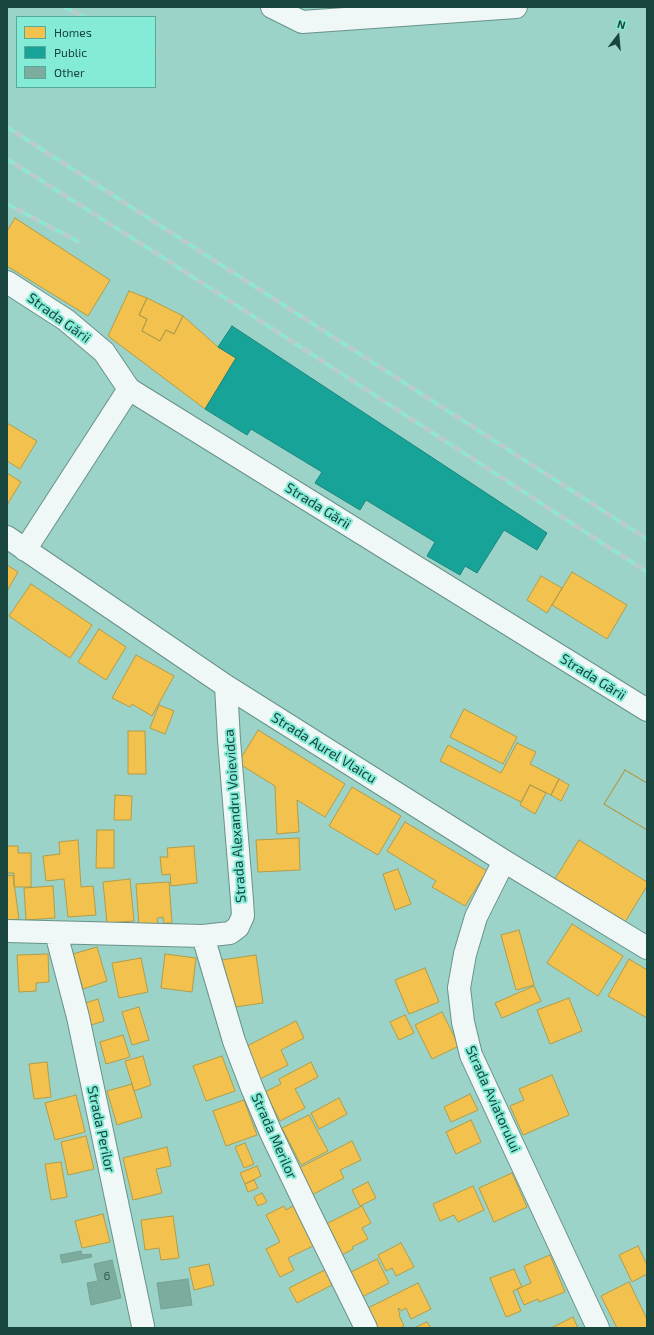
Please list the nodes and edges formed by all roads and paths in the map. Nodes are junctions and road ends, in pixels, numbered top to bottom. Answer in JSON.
{"nodes":[{"id":1,"x":272,"y":7,"type":"edge"},
{"id":2,"x":511,"y":7,"type":"edge"},
{"id":3,"x":427,"y":10,"type":"edge"},
{"id":4,"x":301,"y":14,"type":"edge"},
{"id":5,"x":7,"y":282,"type":"edge"},
{"id":6,"x":129,"y":389,"type":"junction"},
{"id":7,"x":7,"y":537,"type":"edge"},
{"id":8,"x":25,"y":550,"type":"junction"},
{"id":9,"x":226,"y":686,"type":"junction"},
{"id":10,"x":647,"y":710,"type":"edge"},
{"id":11,"x":504,"y":861,"type":"junction"},
{"id":12,"x":7,"y":931,"type":"edge"},
{"id":13,"x":56,"y":933,"type":"junction"},
{"id":14,"x":203,"y":936,"type":"junction"},
{"id":15,"x":647,"y":948,"type":"edge"},
{"id":16,"x":143,"y":1326,"type":"dead end"},
{"id":17,"x":366,"y":1328,"type":"edge"},
{"id":18,"x":598,"y":1328,"type":"edge"}],
"edges":[{"from":1,"to":4,"type":"street"},
{"from":2,"to":3,"type":"street"},
{"from":3,"to":4,"type":"street"},
{"from":5,"to":6,"type":"street","name":"Strada Gării"},
{"from":6,"to":8,"type":"street"},
{"from":6,"to":10,"type":"street","name":"Strada Gării"},
{"from":7,"to":8,"type":"street","name":"Strada Aurel Vlaicu"},
{"from":8,"to":9,"type":"street","name":"Strada Aurel Vlaicu"},
{"from":9,"to":11,"type":"street","name":"Strada Aurel Vlaicu"},
{"from":9,"to":14,"type":"street","name":"Strada Alexandru Voievidca"},
{"from":11,"to":15,"type":"street","name":"Strada Aurel Vlaicu"},
{"from":11,"to":18,"type":"street","name":"Strada Aviatorului"},
{"from":12,"to":13,"type":"street","name":"Strada Alexandru Voievidca"},
{"from":13,"to":14,"type":"street","name":"Strada Alexandru Voievidca"},
{"from":13,"to":16,"type":"street","name":"Strada Perilor"},
{"from":14,"to":17,"type":"street","name":"Strada Merilor"}]}
